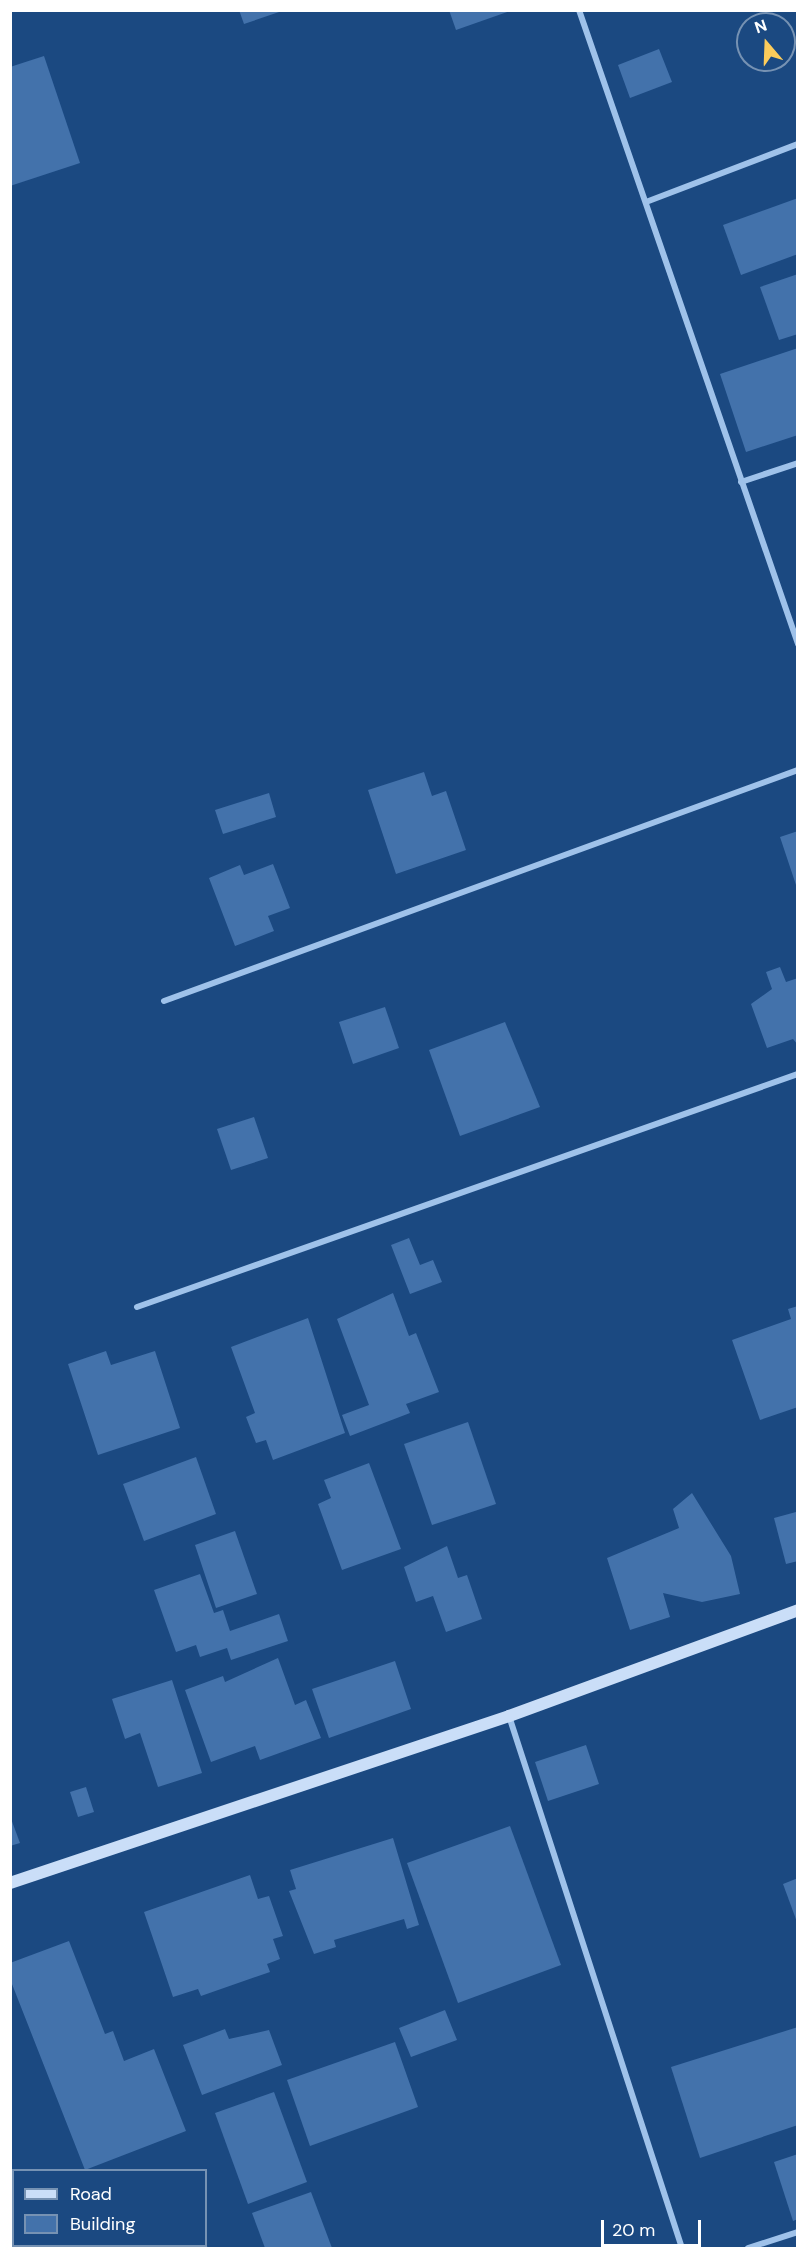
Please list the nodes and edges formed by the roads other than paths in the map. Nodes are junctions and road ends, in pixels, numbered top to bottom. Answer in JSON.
{"nodes":[{"id":1,"x":579,"y":10,"type":"edge"},
{"id":2,"x":798,"y":144,"type":"edge"},
{"id":3,"x":646,"y":202,"type":"junction"},
{"id":4,"x":798,"y":463,"type":"edge"},
{"id":5,"x":741,"y":482,"type":"junction"},
{"id":6,"x":798,"y":644,"type":"edge"},
{"id":7,"x":798,"y":770,"type":"edge"},
{"id":8,"x":164,"y":1001,"type":"dead end"},
{"id":9,"x":798,"y":1074,"type":"edge"},
{"id":10,"x":137,"y":1307,"type":"dead end"},
{"id":11,"x":798,"y":1611,"type":"edge"},
{"id":12,"x":509,"y":1716,"type":"junction"},
{"id":13,"x":10,"y":1883,"type":"edge"},
{"id":14,"x":798,"y":2232,"type":"edge"},
{"id":15,"x":682,"y":2248,"type":"edge"},
{"id":16,"x":748,"y":2248,"type":"edge"}],
"edges":[{"from":1,"to":3,"type":"street"},
{"from":2,"to":3,"type":"street"},
{"from":3,"to":5,"type":"street"},
{"from":4,"to":5,"type":"street"},
{"from":5,"to":6,"type":"street"},
{"from":7,"to":8,"type":"street"},
{"from":9,"to":10,"type":"street"},
{"from":11,"to":12,"type":"main road"},
{"from":12,"to":13,"type":"main road"},
{"from":12,"to":15,"type":"street"},
{"from":14,"to":16,"type":"street"}]}
